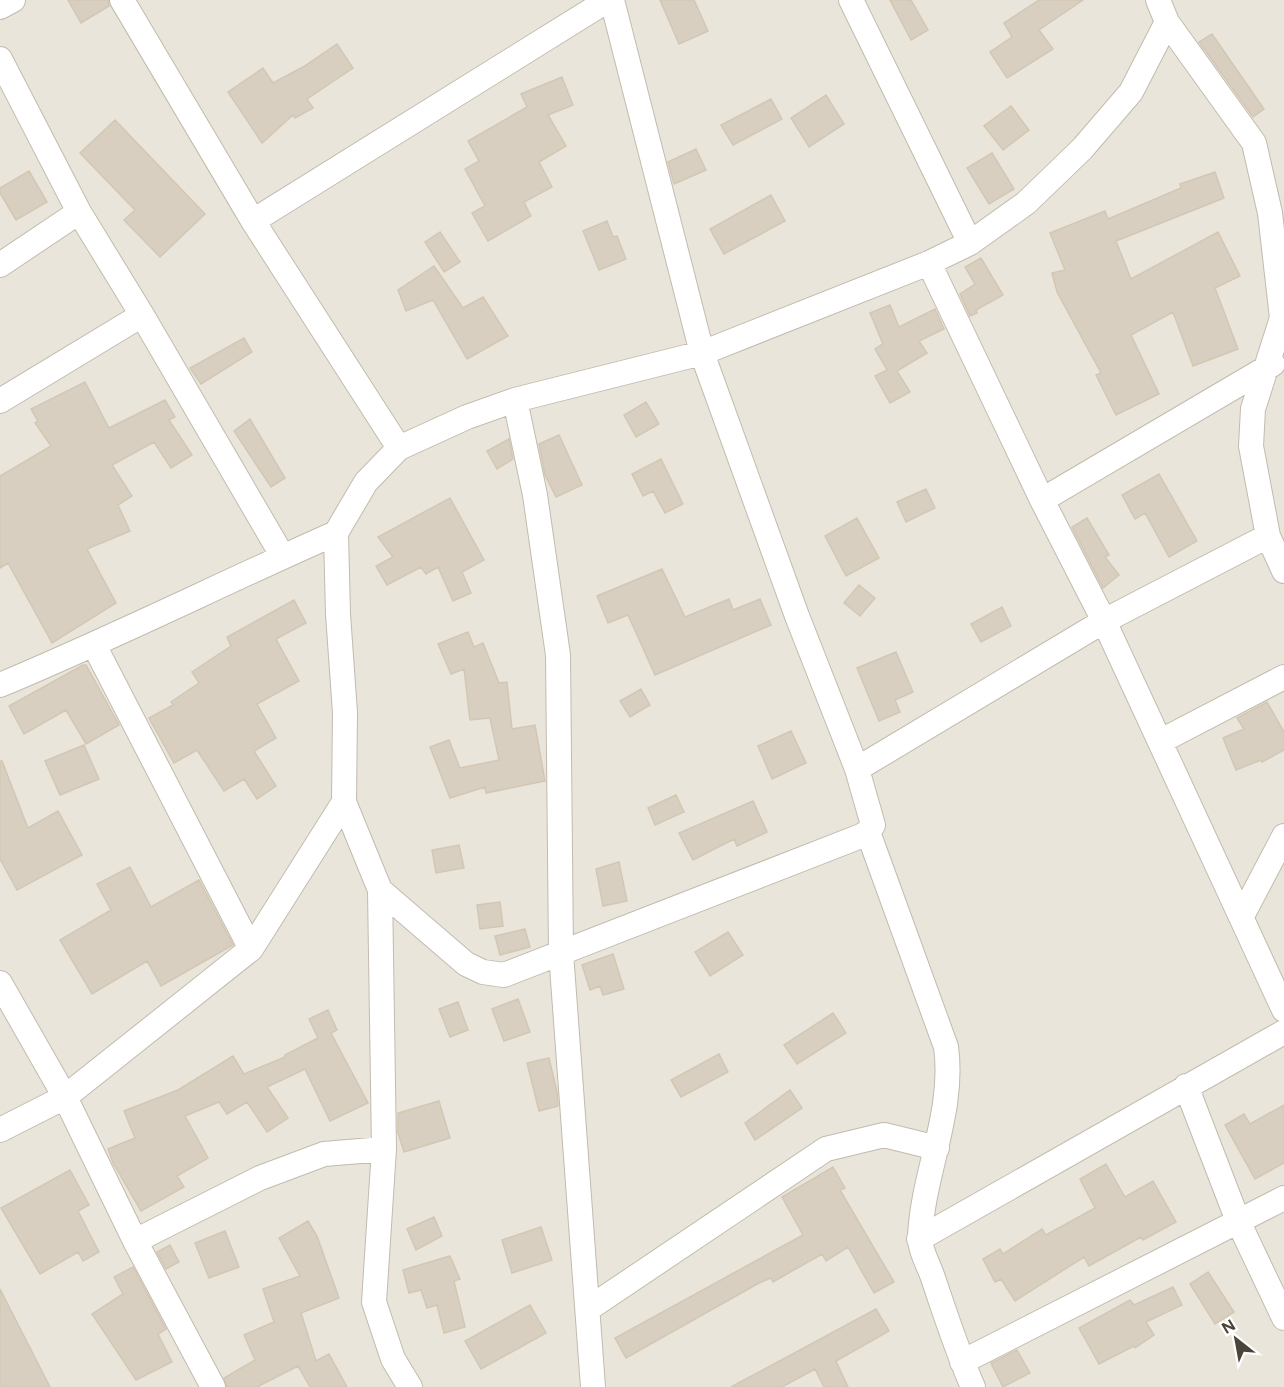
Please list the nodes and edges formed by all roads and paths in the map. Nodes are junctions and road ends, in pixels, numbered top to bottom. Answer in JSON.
{"nodes":[{"id":1,"x":13,"y":0,"type":"edge"},
{"id":2,"x":122,"y":0,"type":"edge"},
{"id":3,"x":610,"y":0,"type":"edge"},
{"id":4,"x":851,"y":0,"type":"edge"},
{"id":5,"x":1158,"y":0,"type":"edge"},
{"id":6,"x":0,"y":6,"type":"edge"},
{"id":7,"x":1167,"y":22,"type":"junction"},
{"id":8,"x":0,"y":59,"type":"edge"},
{"id":9,"x":79,"y":212,"type":"junction"},
{"id":10,"x":253,"y":221,"type":"junction"},
{"id":11,"x":970,"y":243,"type":"junction"},
{"id":12,"x":929,"y":263,"type":"junction"},
{"id":13,"x":0,"y":265,"type":"edge"},
{"id":14,"x":142,"y":315,"type":"junction"},
{"id":15,"x":702,"y":353,"type":"junction"},
{"id":16,"x":1276,"y":363,"type":"edge"},
{"id":17,"x":515,"y":400,"type":"junction"},
{"id":18,"x":0,"y":401,"type":"edge"},
{"id":19,"x":399,"y":448,"type":"junction"},
{"id":20,"x":1042,"y":500,"type":"junction"},
{"id":21,"x":336,"y":533,"type":"junction"},
{"id":22,"x":1268,"y":536,"type":"junction"},
{"id":23,"x":283,"y":557,"type":"junction"},
{"id":24,"x":1284,"y":571,"type":"edge"},
{"id":25,"x":1104,"y":621,"type":"junction"},
{"id":26,"x":94,"y":645,"type":"junction"},
{"id":27,"x":1284,"y":677,"type":"edge"},
{"id":28,"x":0,"y":685,"type":"edge"},
{"id":29,"x":1161,"y":741,"type":"junction"},
{"id":30,"x":857,"y":769,"type":"junction"},
{"id":31,"x":344,"y":802,"type":"junction"},
{"id":32,"x":868,"y":832,"type":"junction"},
{"id":33,"x":1284,"y":836,"type":"edge"},
{"id":34,"x":380,"y":890,"type":"junction"},
{"id":35,"x":1242,"y":916,"type":"junction"},
{"id":36,"x":251,"y":949,"type":"junction"},
{"id":37,"x":561,"y":953,"type":"junction"},
{"id":38,"x":0,"y":983,"type":"edge"},
{"id":39,"x":1284,"y":1010,"type":"edge"},
{"id":40,"x":1284,"y":1032,"type":"edge"},
{"id":41,"x":1186,"y":1086,"type":"junction"},
{"id":42,"x":65,"y":1097,"type":"junction"},
{"id":43,"x":0,"y":1130,"type":"edge"},
{"id":44,"x":937,"y":1148,"type":"junction"},
{"id":45,"x":384,"y":1149,"type":"junction"},
{"id":46,"x":1284,"y":1198,"type":"edge"},
{"id":47,"x":1238,"y":1221,"type":"junction"},
{"id":48,"x":920,"y":1239,"type":"junction"},
{"id":49,"x":135,"y":1241,"type":"junction"},
{"id":50,"x":588,"y":1309,"type":"junction"},
{"id":51,"x":1284,"y":1318,"type":"edge"},
{"id":52,"x":962,"y":1362,"type":"junction"},
{"id":53,"x":213,"y":1387,"type":"edge"},
{"id":54,"x":410,"y":1387,"type":"edge"},
{"id":55,"x":593,"y":1387,"type":"edge"},
{"id":56,"x":973,"y":1387,"type":"edge"}],
"edges":[{"from":1,"to":6,"type":"street"},
{"from":2,"to":10,"type":"street"},
{"from":3,"to":10,"type":"street"},
{"from":3,"to":15,"type":"street"},
{"from":4,"to":11,"type":"street"},
{"from":5,"to":7,"type":"street"},
{"from":7,"to":11,"type":"street"},
{"from":7,"to":16,"type":"street"},
{"from":8,"to":9,"type":"street"},
{"from":9,"to":13,"type":"street"},
{"from":9,"to":14,"type":"street"},
{"from":10,"to":19,"type":"street"},
{"from":11,"to":12,"type":"street"},
{"from":12,"to":15,"type":"street"},
{"from":12,"to":20,"type":"street"},
{"from":14,"to":18,"type":"street"},
{"from":14,"to":23,"type":"street"},
{"from":15,"to":17,"type":"street"},
{"from":15,"to":30,"type":"street"},
{"from":16,"to":20,"type":"street"},
{"from":16,"to":22,"type":"street"},
{"from":17,"to":19,"type":"street"},
{"from":17,"to":37,"type":"street"},
{"from":19,"to":21,"type":"street"},
{"from":20,"to":25,"type":"street"},
{"from":21,"to":23,"type":"street"},
{"from":21,"to":31,"type":"street"},
{"from":22,"to":24,"type":"street"},
{"from":22,"to":25,"type":"street"},
{"from":23,"to":26,"type":"street"},
{"from":25,"to":29,"type":"street"},
{"from":25,"to":30,"type":"street"},
{"from":26,"to":28,"type":"street"},
{"from":26,"to":36,"type":"street"},
{"from":27,"to":29,"type":"street"},
{"from":29,"to":35,"type":"street"},
{"from":30,"to":32,"type":"street"},
{"from":31,"to":34,"type":"street"},
{"from":31,"to":36,"type":"street"},
{"from":32,"to":37,"type":"street"},
{"from":32,"to":44,"type":"street"},
{"from":33,"to":35,"type":"street"},
{"from":34,"to":37,"type":"street"},
{"from":34,"to":45,"type":"street"},
{"from":35,"to":39,"type":"street"},
{"from":36,"to":42,"type":"street"},
{"from":37,"to":50,"type":"street"},
{"from":38,"to":42,"type":"street"},
{"from":40,"to":41,"type":"street"},
{"from":41,"to":47,"type":"street"},
{"from":41,"to":48,"type":"street"},
{"from":42,"to":43,"type":"street"},
{"from":42,"to":49,"type":"street"},
{"from":44,"to":48,"type":"street"},
{"from":44,"to":50,"type":"street"},
{"from":45,"to":49,"type":"street"},
{"from":45,"to":54,"type":"street"},
{"from":46,"to":47,"type":"street"},
{"from":47,"to":51,"type":"street"},
{"from":47,"to":52,"type":"street"},
{"from":48,"to":52,"type":"street"},
{"from":49,"to":53,"type":"street"},
{"from":50,"to":55,"type":"street"},
{"from":52,"to":56,"type":"street"}]}
